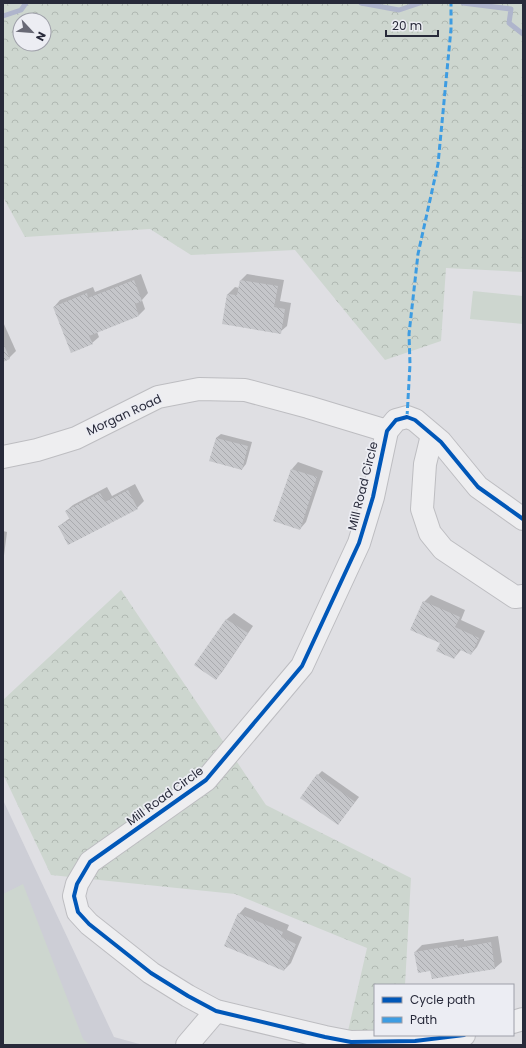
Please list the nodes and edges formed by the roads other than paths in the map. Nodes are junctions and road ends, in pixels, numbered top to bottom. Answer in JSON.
{"nodes":[{"id":1,"x":387,"y":431,"type":"junction"},
{"id":2,"x":432,"y":435,"type":"junction"},
{"id":3,"x":3,"y":457,"type":"edge"},
{"id":4,"x":523,"y":519,"type":"edge"},
{"id":5,"x":523,"y":596,"type":"edge"},
{"id":6,"x":216,"y":1011,"type":"junction"},
{"id":7,"x":456,"y":1036,"type":"edge"},
{"id":8,"x":187,"y":1045,"type":"edge"}],
"edges":[{"from":1,"to":2,"type":"street","name":"Mill Road Circle"},
{"from":1,"to":3,"type":"street","name":"Morgan Road"},
{"from":1,"to":6,"type":"street","name":"Mill Road Circle"},
{"from":2,"to":4,"type":"street","name":"Mill Road Circle"},
{"from":2,"to":5,"type":"street"},
{"from":6,"to":7,"type":"street","name":"Mill Road Circle"},
{"from":6,"to":8,"type":"street"}]}
